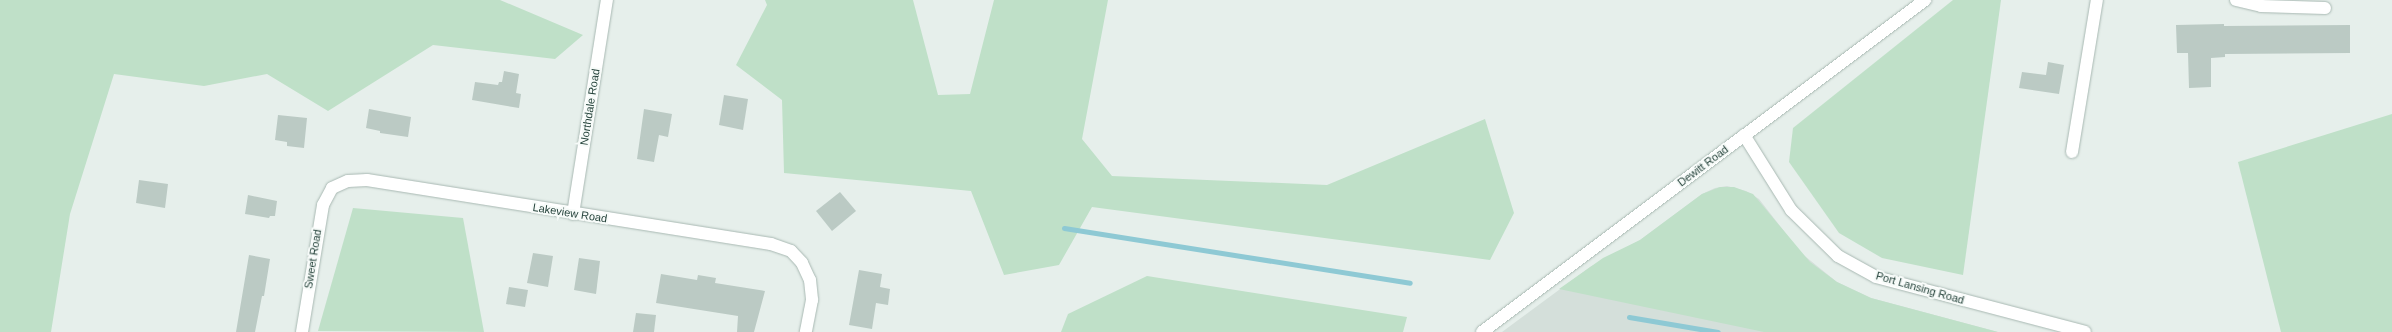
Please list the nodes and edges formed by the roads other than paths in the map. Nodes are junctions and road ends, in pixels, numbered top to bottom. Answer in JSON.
{"nodes":[{"id":1,"x":607,"y":0,"type":"edge"},
{"id":2,"x":1925,"y":0,"type":"edge"},
{"id":3,"x":2097,"y":0,"type":"edge"},
{"id":4,"x":2236,"y":0,"type":"edge"},
{"id":5,"x":2325,"y":8,"type":"dead end"},
{"id":6,"x":1744,"y":135,"type":"junction"},
{"id":7,"x":2072,"y":152,"type":"dead end"},
{"id":8,"x":332,"y":188,"type":"joint"},
{"id":9,"x":573,"y":214,"type":"junction"},
{"id":10,"x":302,"y":332,"type":"edge"},
{"id":11,"x":806,"y":332,"type":"edge"},
{"id":12,"x":1482,"y":332,"type":"edge"},
{"id":13,"x":2085,"y":332,"type":"edge"}],
"edges":[{"from":1,"to":9,"type":"street","name":"Northdale Road"},
{"from":2,"to":6,"type":"street","name":"Dewitt Road"},
{"from":3,"to":7,"type":"street"},
{"from":4,"to":5,"type":"street"},
{"from":6,"to":12,"type":"street","name":"Dewitt Road"},
{"from":6,"to":13,"type":"street","name":"Port Lansing Road"},
{"from":8,"to":9,"type":"street","name":"Lakeview Road"},
{"from":8,"to":10,"type":"street","name":"Sweet Road"},
{"from":9,"to":11,"type":"street","name":"Lakeview Road"}]}
